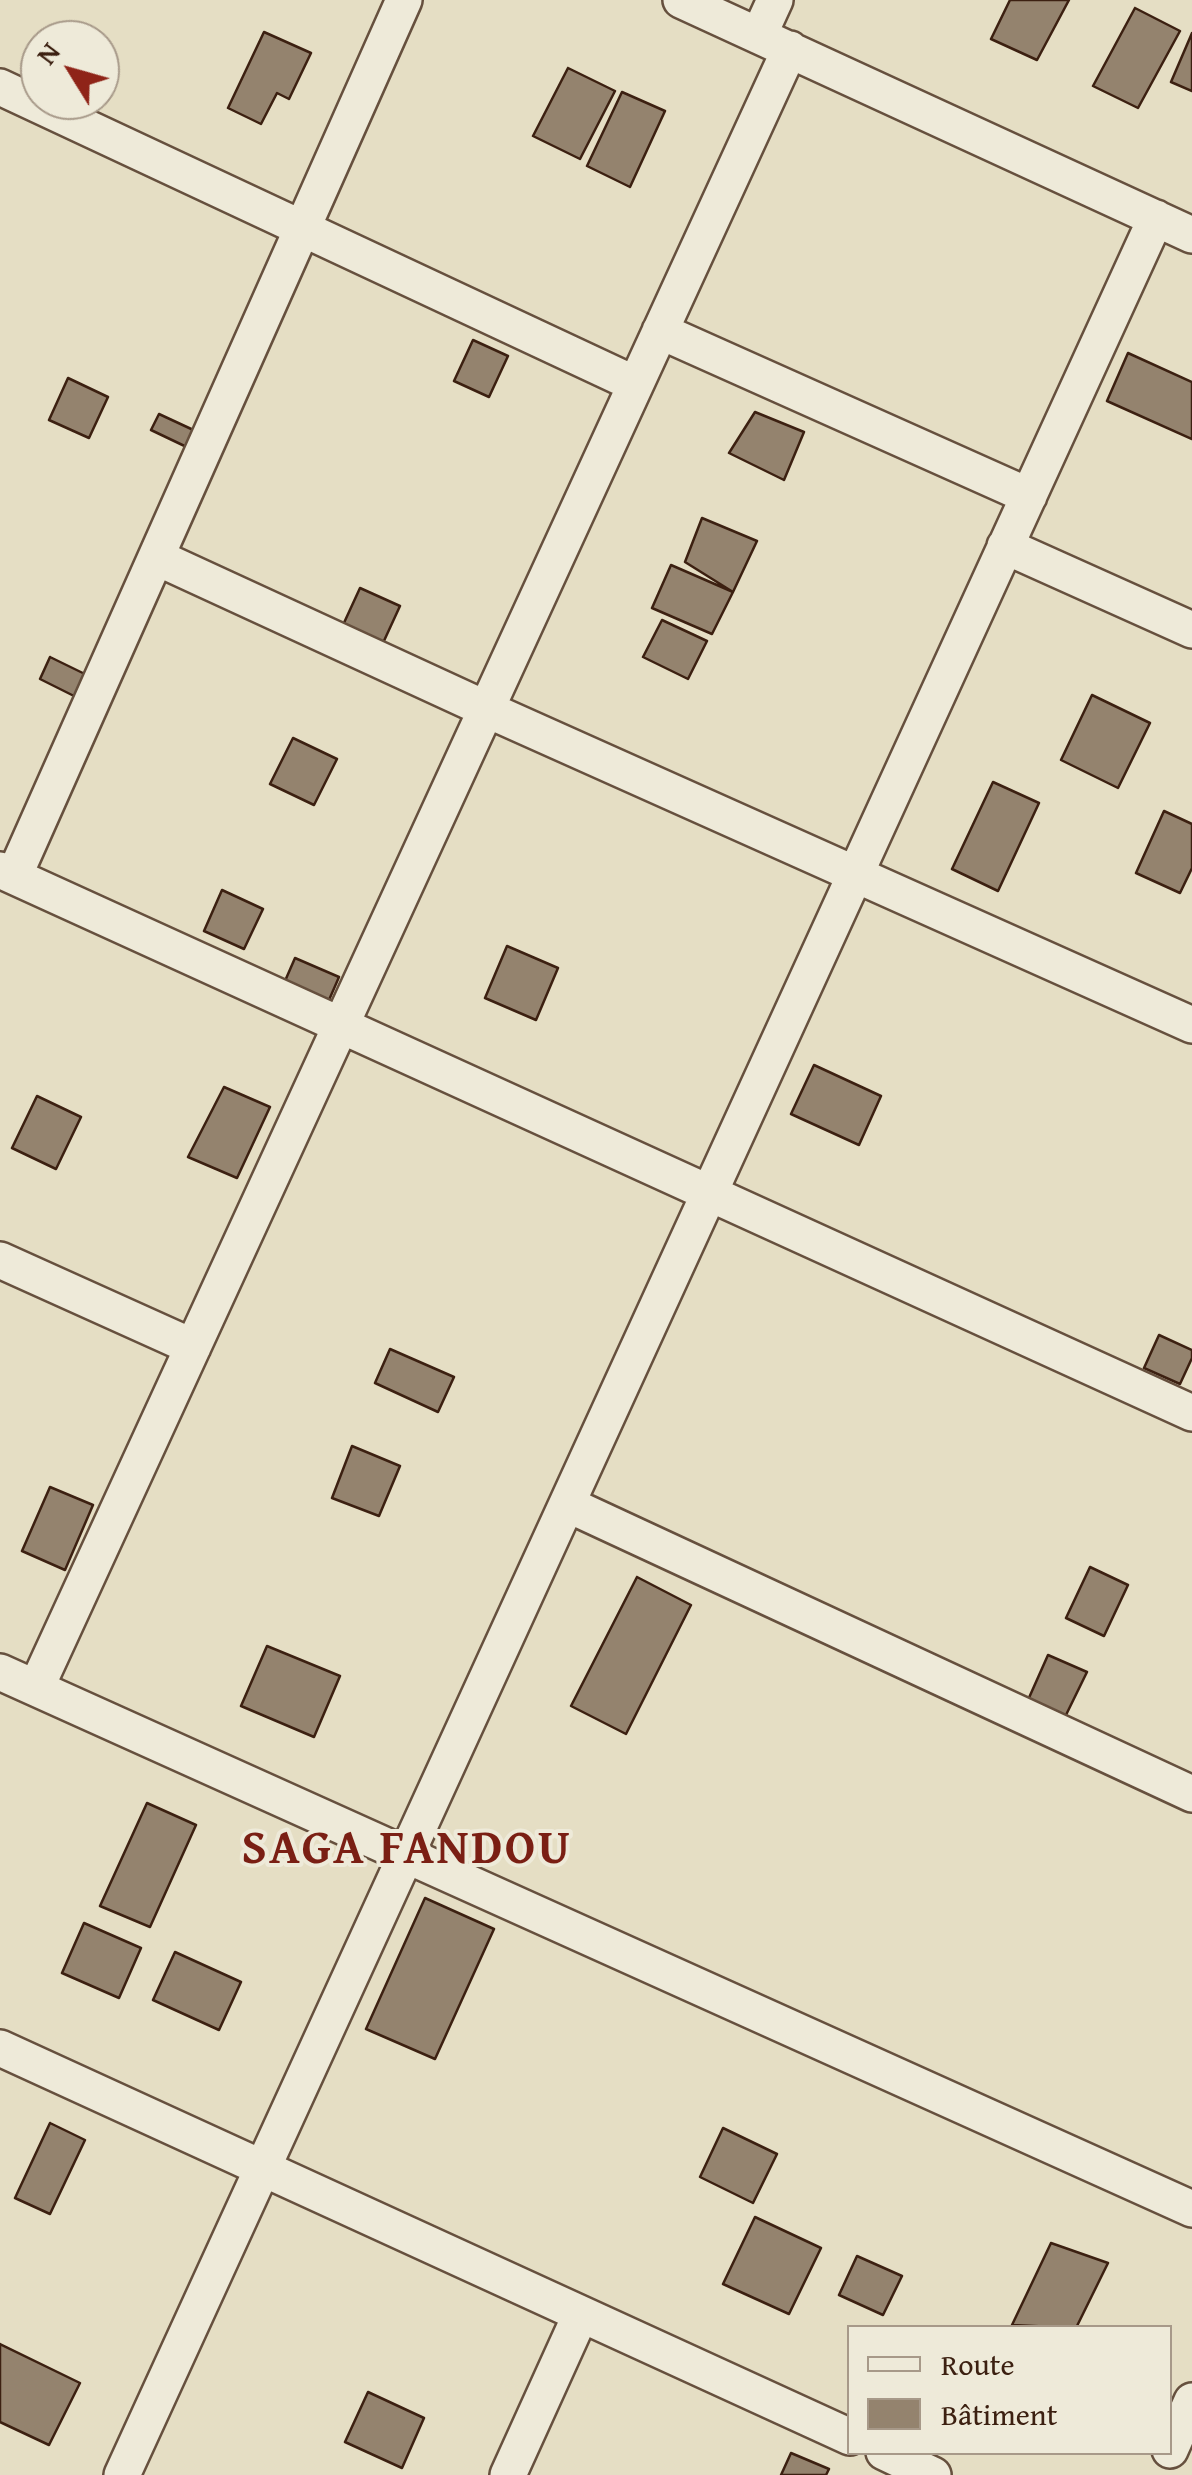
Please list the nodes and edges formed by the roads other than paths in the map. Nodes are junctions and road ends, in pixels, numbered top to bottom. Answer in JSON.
{"nodes":[{"id":1,"x":404,"y":0,"type":"edge"},
{"id":2,"x":682,"y":0,"type":"edge"},
{"id":3,"x":774,"y":0,"type":"edge"},
{"id":4,"x":775,"y":42,"type":"junction"},
{"id":5,"x":0,"y":88,"type":"edge"},
{"id":6,"x":1156,"y":218,"type":"junction"},
{"id":7,"x":302,"y":228,"type":"junction"},
{"id":8,"x":1192,"y":235,"type":"edge"},
{"id":9,"x":660,"y":330,"type":"junction"},
{"id":10,"x":636,"y":384,"type":"junction"},
{"id":11,"x":1028,"y":496,"type":"junction"},
{"id":12,"x":1005,"y":546,"type":"junction"},
{"id":13,"x":156,"y":557,"type":"junction"},
{"id":14,"x":1192,"y":630,"type":"edge"},
{"id":15,"x":486,"y":709,"type":"junction"},
{"id":16,"x":7,"y":873,"type":"edge"},
{"id":17,"x":857,"y":875,"type":"junction"},
{"id":18,"x":1192,"y":1025,"type":"edge"},
{"id":19,"x":340,"y":1026,"type":"junction"},
{"id":20,"x":709,"y":1193,"type":"junction"},
{"id":21,"x":0,"y":1260,"type":"edge"},
{"id":22,"x":193,"y":1347,"type":"junction"},
{"id":23,"x":1192,"y":1413,"type":"edge"},
{"id":24,"x":567,"y":1504,"type":"junction"},
{"id":25,"x":0,"y":1672,"type":"edge"},
{"id":26,"x":36,"y":1688,"type":"junction"},
{"id":27,"x":1192,"y":1794,"type":"edge"},
{"id":28,"x":406,"y":1855,"type":"junction"},
{"id":29,"x":0,"y":2048,"type":"edge"},
{"id":30,"x":263,"y":2168,"type":"junction"},
{"id":31,"x":1192,"y":2210,"type":"edge"},
{"id":32,"x":581,"y":2314,"type":"junction"},
{"id":33,"x":1192,"y":2401,"type":"edge"},
{"id":34,"x":847,"y":2436,"type":"edge"},
{"id":35,"x":1172,"y":2444,"type":"edge"},
{"id":36,"x":889,"y":2455,"type":"edge"},
{"id":37,"x":122,"y":2475,"type":"edge"},
{"id":38,"x":508,"y":2475,"type":"edge"},
{"id":39,"x":933,"y":2475,"type":"edge"}],
"edges":[{"from":1,"to":7,"type":"street"},
{"from":2,"to":4,"type":"street"},
{"from":3,"to":4,"type":"street"},
{"from":4,"to":6,"type":"street"},
{"from":4,"to":9,"type":"street"},
{"from":5,"to":7,"type":"street"},
{"from":6,"to":8,"type":"street"},
{"from":6,"to":11,"type":"street"},
{"from":7,"to":10,"type":"street"},
{"from":7,"to":13,"type":"street"},
{"from":9,"to":10,"type":"street"},
{"from":9,"to":11,"type":"street"},
{"from":10,"to":15,"type":"street"},
{"from":11,"to":12,"type":"street"},
{"from":12,"to":14,"type":"street"},
{"from":12,"to":17,"type":"street"},
{"from":13,"to":15,"type":"street"},
{"from":13,"to":16,"type":"street"},
{"from":15,"to":17,"type":"street"},
{"from":15,"to":19,"type":"street"},
{"from":16,"to":19,"type":"street"},
{"from":17,"to":18,"type":"street"},
{"from":17,"to":20,"type":"street"},
{"from":19,"to":20,"type":"street"},
{"from":19,"to":22,"type":"street"},
{"from":20,"to":23,"type":"street"},
{"from":20,"to":24,"type":"street"},
{"from":21,"to":22,"type":"street"},
{"from":22,"to":26,"type":"street"},
{"from":24,"to":27,"type":"street"},
{"from":24,"to":28,"type":"street"},
{"from":25,"to":26,"type":"street"},
{"from":26,"to":28,"type":"street"},
{"from":28,"to":30,"type":"street"},
{"from":28,"to":31,"type":"street"},
{"from":29,"to":30,"type":"street"},
{"from":30,"to":32,"type":"street"},
{"from":30,"to":37,"type":"street"},
{"from":32,"to":34,"type":"street"},
{"from":32,"to":38,"type":"street"},
{"from":33,"to":35,"type":"street"},
{"from":36,"to":39,"type":"street"}]}
